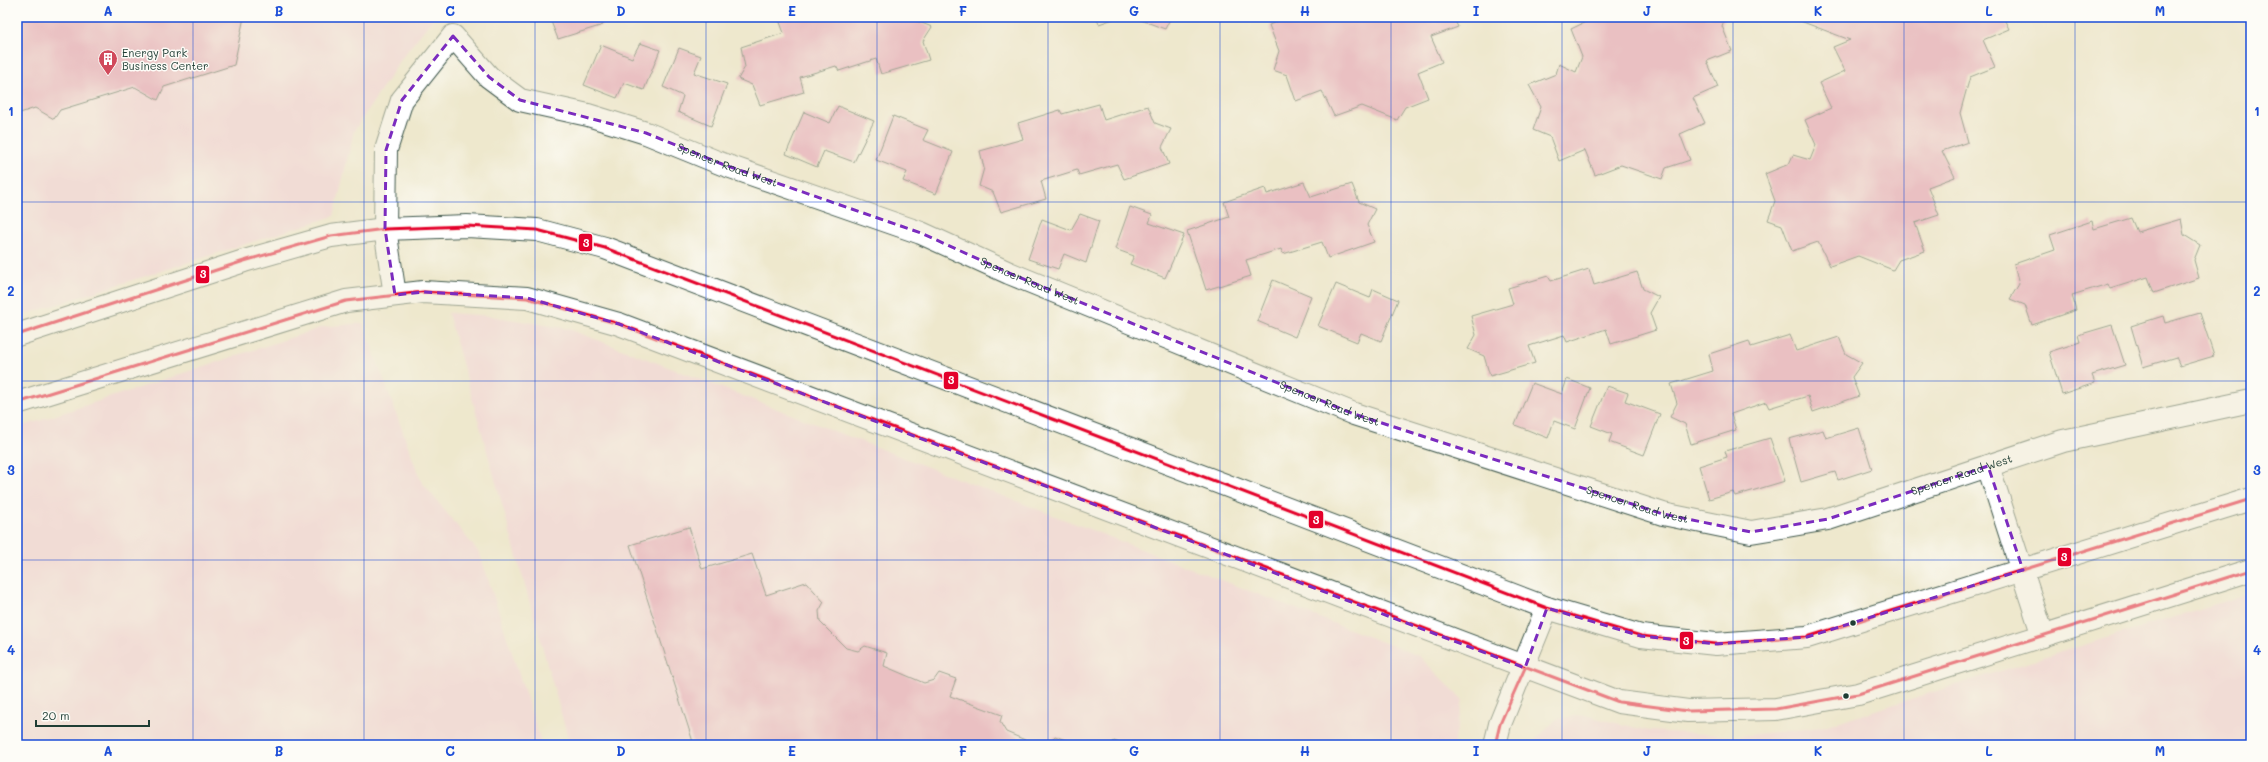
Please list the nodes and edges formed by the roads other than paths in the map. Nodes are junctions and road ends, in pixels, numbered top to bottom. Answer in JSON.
{"nodes":[{"id":1,"x":385,"y":228,"type":"junction"},
{"id":2,"x":395,"y":295,"type":"junction"},
{"id":3,"x":17,"y":335,"type":"edge"},
{"id":4,"x":2251,"y":401,"type":"edge"},
{"id":5,"x":17,"y":403,"type":"edge"},
{"id":6,"x":1988,"y":466,"type":"junction"},
{"id":7,"x":2251,"y":499,"type":"edge"},
{"id":8,"x":2023,"y":570,"type":"junction"},
{"id":9,"x":2251,"y":570,"type":"edge"},
{"id":10,"x":1547,"y":608,"type":"junction"},
{"id":11,"x":2043,"y":636,"type":"junction"},
{"id":12,"x":1525,"y":668,"type":"junction"},
{"id":13,"x":1495,"y":745,"type":"edge"}],
"edges":[{"from":1,"to":2,"type":"street"},
{"from":1,"to":3,"type":"street"},
{"from":1,"to":6,"type":"street","name":"Spencer Road West"},
{"from":1,"to":10,"type":"street"},
{"from":2,"to":5,"type":"street"},
{"from":2,"to":12,"type":"street"},
{"from":4,"to":6,"type":"street","name":"Spencer Road West"},
{"from":6,"to":8,"type":"street"},
{"from":7,"to":8,"type":"street"},
{"from":8,"to":10,"type":"street"},
{"from":8,"to":11,"type":"street"},
{"from":9,"to":11,"type":"street"},
{"from":10,"to":12,"type":"street"},
{"from":11,"to":12,"type":"street"},
{"from":12,"to":13,"type":"street"}]}
